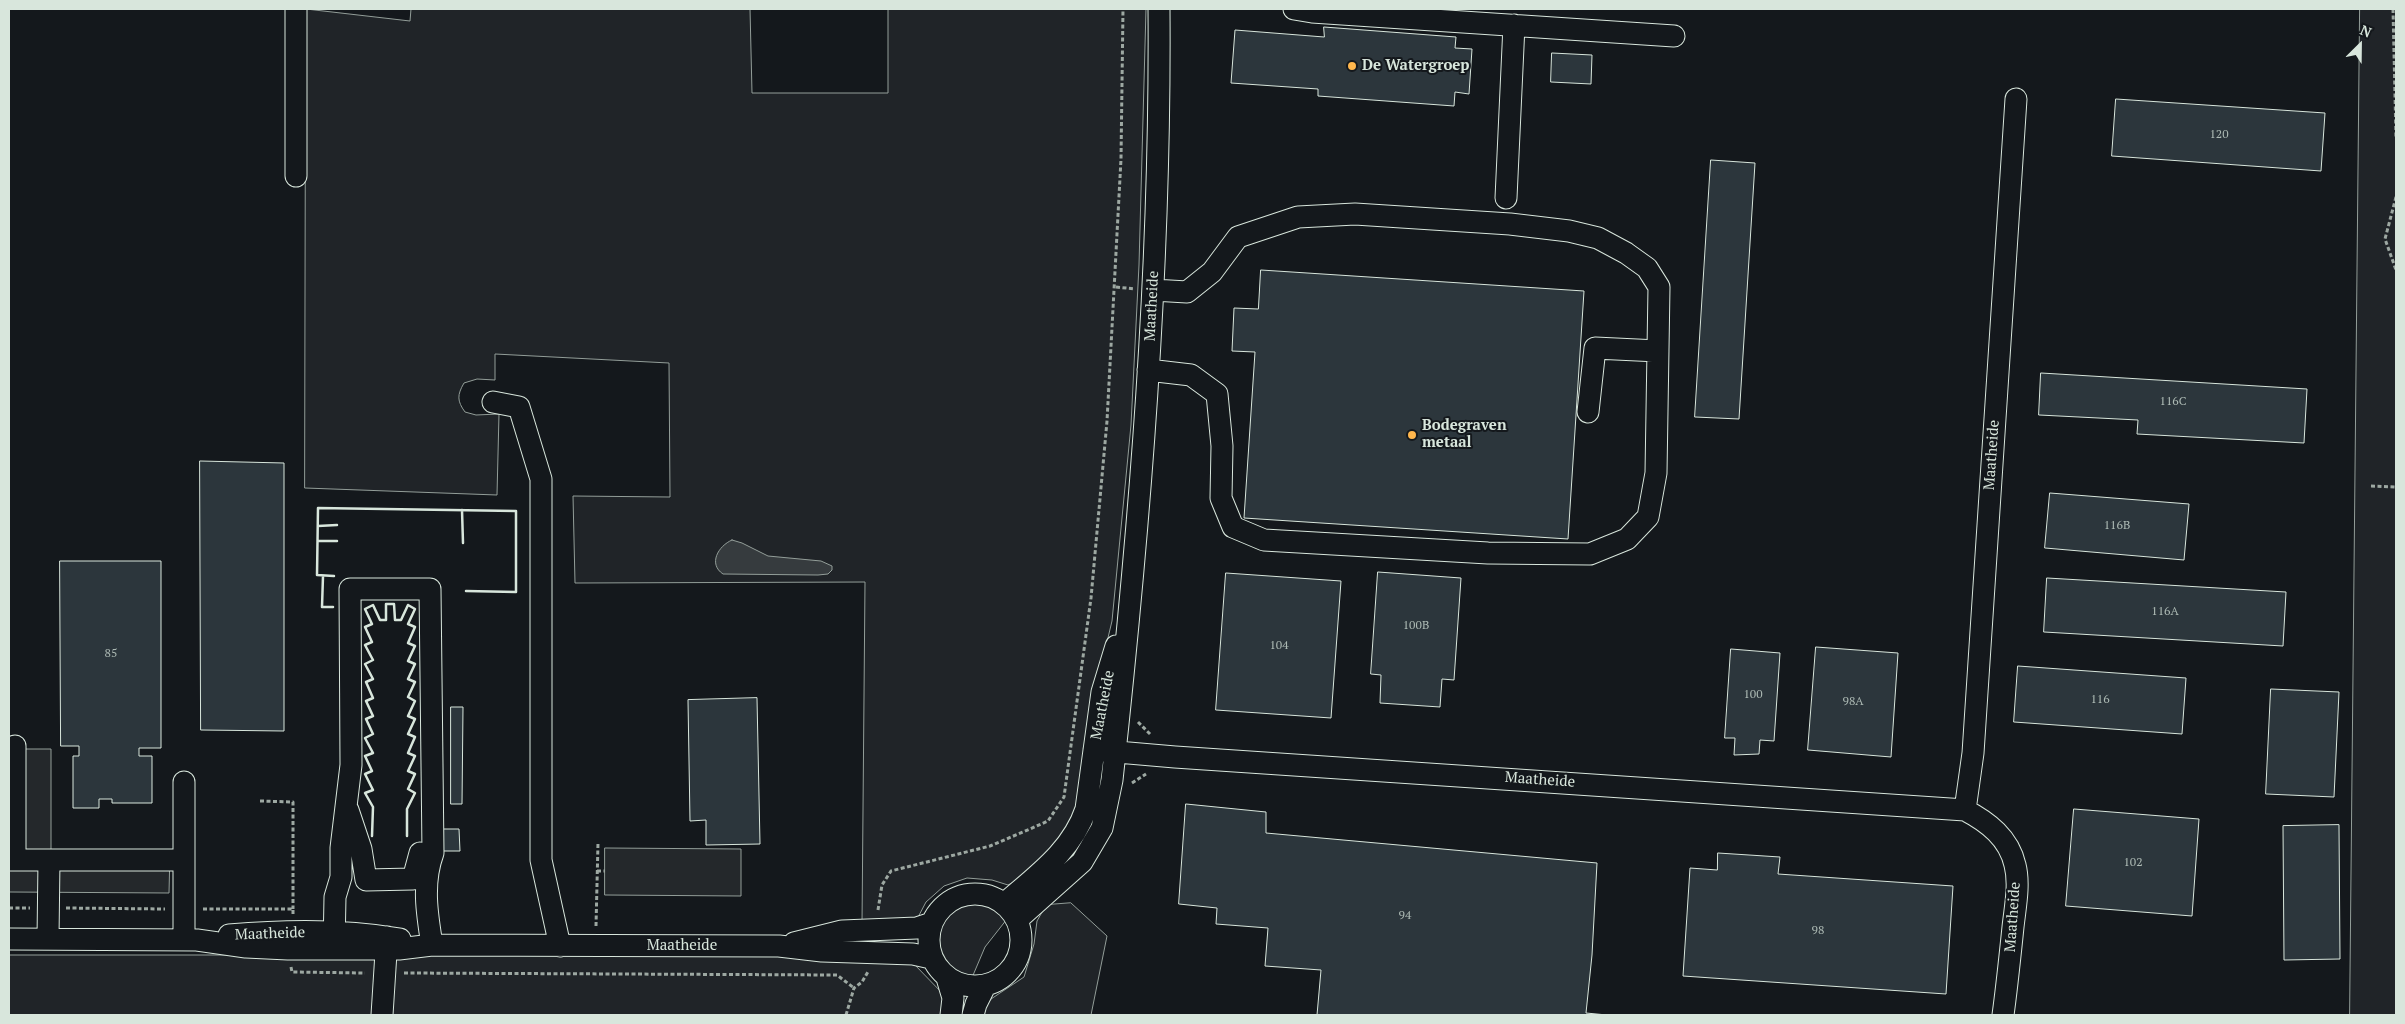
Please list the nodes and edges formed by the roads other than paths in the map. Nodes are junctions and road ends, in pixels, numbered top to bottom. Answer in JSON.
{"nodes":[{"id":1,"x":296,"y":9,"type":"edge"},
{"id":2,"x":1159,"y":9,"type":"edge"},
{"id":3,"x":1294,"y":9,"type":"edge"},
{"id":4,"x":1514,"y":25,"type":"junction"},
{"id":5,"x":1674,"y":36,"type":"dead end"},
{"id":6,"x":2016,"y":99,"type":"dead end"},
{"id":7,"x":296,"y":176,"type":"dead end"},
{"id":8,"x":1506,"y":198,"type":"dead end"},
{"id":9,"x":1154,"y":290,"type":"junction"},
{"id":10,"x":1658,"y":351,"type":"junction"},
{"id":11,"x":1148,"y":370,"type":"junction"},
{"id":12,"x":493,"y":402,"type":"dead end"},
{"id":13,"x":1588,"y":412,"type":"dead end"},
{"id":14,"x":15,"y":746,"type":"dead end"},
{"id":15,"x":1105,"y":751,"type":"junction"},
{"id":16,"x":184,"y":782,"type":"dead end"},
{"id":17,"x":346,"y":807,"type":"junction"},
{"id":18,"x":1965,"y":810,"type":"junction"},
{"id":19,"x":12,"y":860,"type":"edge"},
{"id":20,"x":49,"y":860,"type":"junction"},
{"id":21,"x":184,"y":860,"type":"junction"},
{"id":22,"x":424,"y":860,"type":"junction"},
{"id":23,"x":1010,"y":912,"type":"junction"},
{"id":24,"x":932,"y":923,"type":"junction"},
{"id":25,"x":9,"y":939,"type":"edge"},
{"id":26,"x":48,"y":939,"type":"junction"},
{"id":27,"x":190,"y":940,"type":"junction"},
{"id":28,"x":335,"y":941,"type":"junction"},
{"id":29,"x":387,"y":943,"type":"junction"},
{"id":30,"x":432,"y":944,"type":"junction"},
{"id":31,"x":560,"y":946,"type":"junction"},
{"id":32,"x":779,"y":946,"type":"junction"},
{"id":33,"x":932,"y":958,"type":"junction"},
{"id":34,"x":947,"y":978,"type":"junction"},
{"id":35,"x":985,"y":986,"type":"junction"},
{"id":36,"x":382,"y":1015,"type":"edge"},
{"id":37,"x":951,"y":1015,"type":"edge"},
{"id":38,"x":973,"y":1015,"type":"edge"},
{"id":39,"x":2004,"y":1015,"type":"edge"}],
"edges":[{"from":1,"to":7,"type":"street"},
{"from":2,"to":9,"type":"street","name":"Maatheide"},
{"from":3,"to":4,"type":"street"},
{"from":4,"to":5,"type":"street"},
{"from":4,"to":8,"type":"street"},
{"from":6,"to":18,"type":"street","name":"Maatheide"},
{"from":9,"to":10,"type":"street"},
{"from":9,"to":11,"type":"street","name":"Maatheide"},
{"from":10,"to":11,"type":"street"},
{"from":10,"to":13,"type":"street"},
{"from":11,"to":15,"type":"street","name":"Maatheide"},
{"from":12,"to":31,"type":"street"},
{"from":14,"to":19,"type":"street"},
{"from":15,"to":18,"type":"street","name":"Maatheide"},
{"from":15,"to":23,"type":"street","name":"Maatheide"},
{"from":16,"to":21,"type":"street"},
{"from":17,"to":22,"type":"street"},
{"from":17,"to":22,"type":"street"},
{"from":17,"to":28,"type":"street"},
{"from":18,"to":39,"type":"street","name":"Maatheide"},
{"from":19,"to":20,"type":"street"},
{"from":20,"to":21,"type":"street"},
{"from":20,"to":26,"type":"street"},
{"from":21,"to":27,"type":"street"},
{"from":22,"to":30,"type":"street"},
{"from":23,"to":24,"type":"street"},
{"from":23,"to":35,"type":"street"},
{"from":24,"to":32,"type":"street"},
{"from":24,"to":33,"type":"street"},
{"from":25,"to":26,"type":"street","name":"Maatheide"},
{"from":26,"to":27,"type":"street","name":"Maatheide"},
{"from":27,"to":28,"type":"street","name":"Maatheide"},
{"from":28,"to":29,"type":"street","name":"Maatheide"},
{"from":29,"to":30,"type":"street","name":"Maatheide"},
{"from":29,"to":36,"type":"street"},
{"from":30,"to":31,"type":"street","name":"Maatheide"},
{"from":31,"to":32,"type":"street","name":"Maatheide"},
{"from":32,"to":33,"type":"street","name":"Maatheide"},
{"from":33,"to":34,"type":"street"},
{"from":34,"to":35,"type":"street"},
{"from":34,"to":37,"type":"street"},
{"from":35,"to":38,"type":"street"}]}
